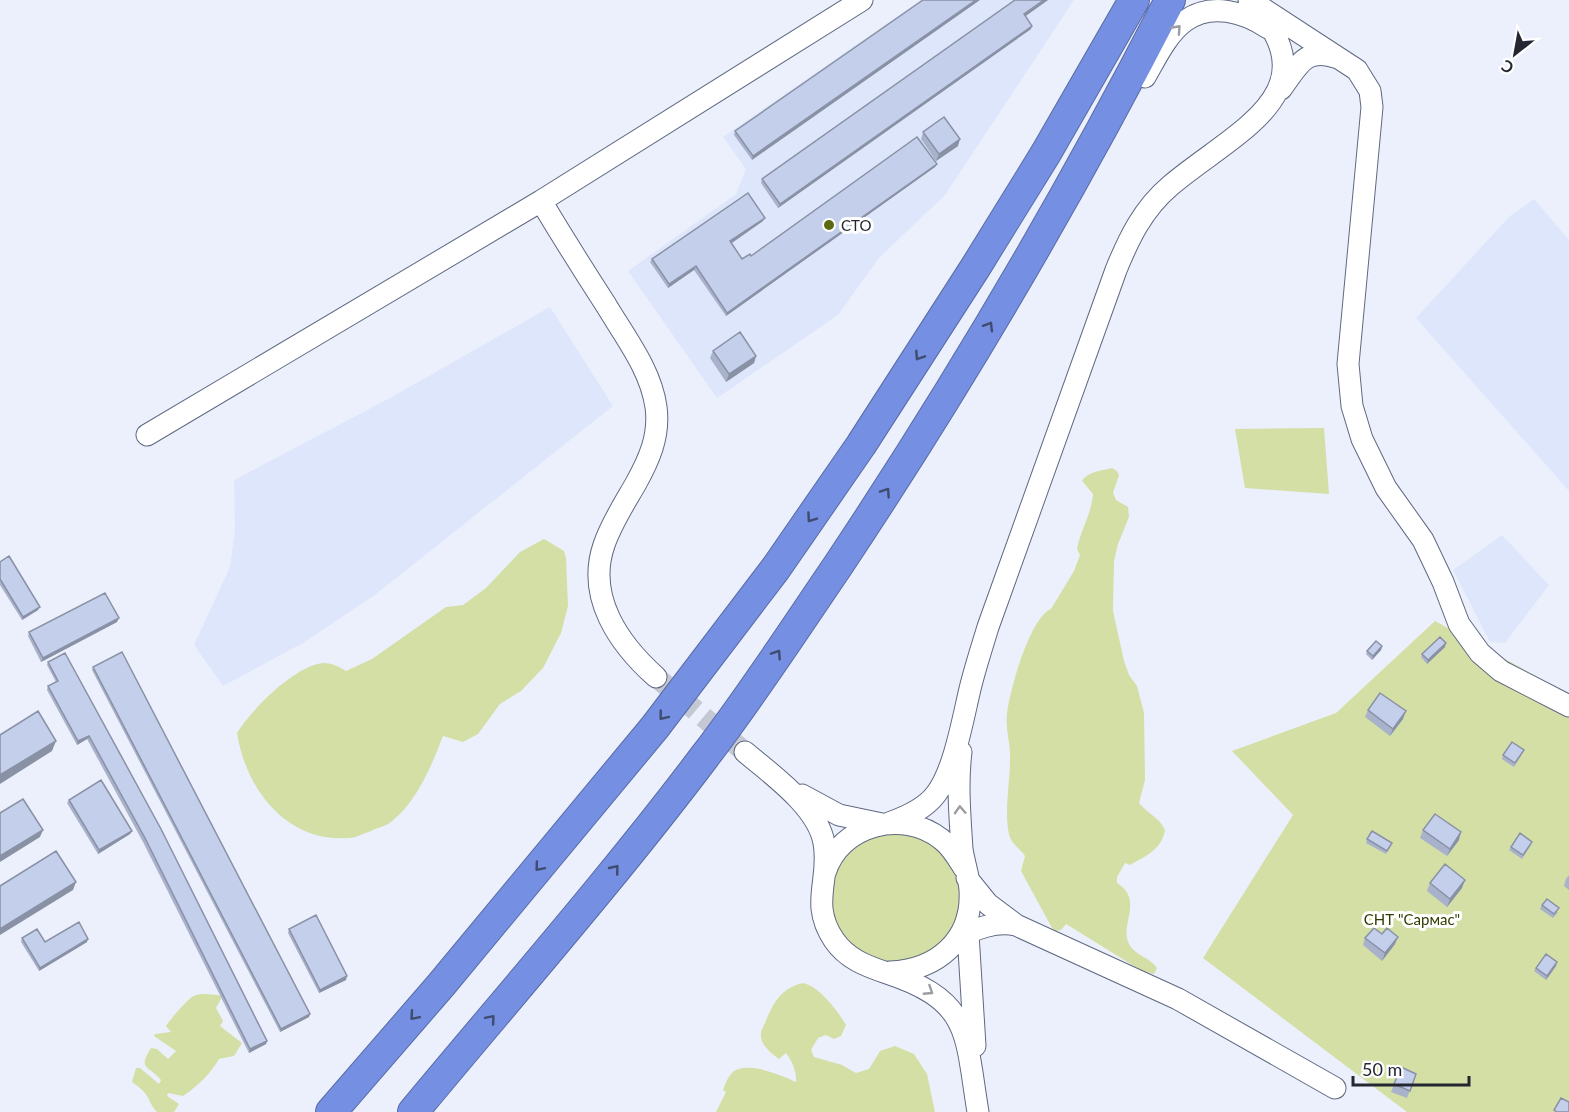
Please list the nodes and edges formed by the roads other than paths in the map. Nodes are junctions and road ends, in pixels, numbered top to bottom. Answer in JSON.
{"nodes":[{"id":1,"x":862,"y":0,"type":"edge"},
{"id":2,"x":1122,"y":0,"type":"edge"},
{"id":3,"x":1134,"y":0,"type":"edge"},
{"id":4,"x":1170,"y":0,"type":"edge"},
{"id":5,"x":1249,"y":0,"type":"edge"},
{"id":6,"x":1279,"y":41,"type":"junction"},
{"id":7,"x":1344,"y":60,"type":"junction"},
{"id":8,"x":1271,"y":103,"type":"junction"},
{"id":9,"x":541,"y":201,"type":"junction"},
{"id":10,"x":975,"y":268,"type":"junction"},
{"id":11,"x":1011,"y":290,"type":"junction"},
{"id":12,"x":147,"y":435,"type":"dead end"},
{"id":13,"x":656,"y":677,"type":"tunnel mouth"},
{"id":14,"x":1569,"y":706,"type":"edge"},
{"id":15,"x":965,"y":712,"type":"junction"},
{"id":16,"x":745,"y":752,"type":"tunnel mouth"},
{"id":17,"x":776,"y":778,"type":"junction"},
{"id":18,"x":886,"y":823,"type":"junction"},
{"id":19,"x":966,"y":873,"type":"junction"},
{"id":20,"x":822,"y":886,"type":"junction"},
{"id":21,"x":1016,"y":925,"type":"junction"},
{"id":22,"x":964,"y":931,"type":"junction"},
{"id":23,"x":875,"y":969,"type":"junction"},
{"id":24,"x":1335,"y":1089,"type":"dead end"},
{"id":25,"x":331,"y":1112,"type":"edge"},
{"id":26,"x":412,"y":1112,"type":"edge"},
{"id":27,"x":978,"y":1112,"type":"edge"}],
"edges":[{"from":1,"to":9,"type":"street"},
{"from":2,"to":10,"type":"street"},
{"from":3,"to":10,"type":"highway"},
{"from":4,"to":11,"type":"highway"},
{"from":5,"to":6,"type":"street"},
{"from":5,"to":7,"type":"street"},
{"from":6,"to":8,"type":"street"},
{"from":11,"to":6,"type":"street","one_way":true},
{"from":7,"to":8,"type":"street"},
{"from":7,"to":14,"type":"street"},
{"from":8,"to":15,"type":"street"},
{"from":9,"to":12,"type":"street"},
{"from":9,"to":13,"type":"street"},
{"from":10,"to":25,"type":"highway","one_way":true},
{"from":26,"to":11,"type":"highway","one_way":true},
{"from":15,"to":18,"type":"street"},
{"from":19,"to":15,"type":"street","one_way":true},
{"from":16,"to":17,"type":"street"},
{"from":17,"to":18,"type":"street"},
{"from":17,"to":20,"type":"street"},
{"from":18,"to":19,"type":"street"},
{"from":18,"to":20,"type":"street"},
{"from":19,"to":21,"type":"street"},
{"from":19,"to":22,"type":"street"},
{"from":20,"to":23,"type":"street"},
{"from":21,"to":22,"type":"street"},
{"from":21,"to":24,"type":"street"},
{"from":22,"to":23,"type":"street"},
{"from":22,"to":27,"type":"street"},
{"from":23,"to":27,"type":"street","one_way":true}]}
